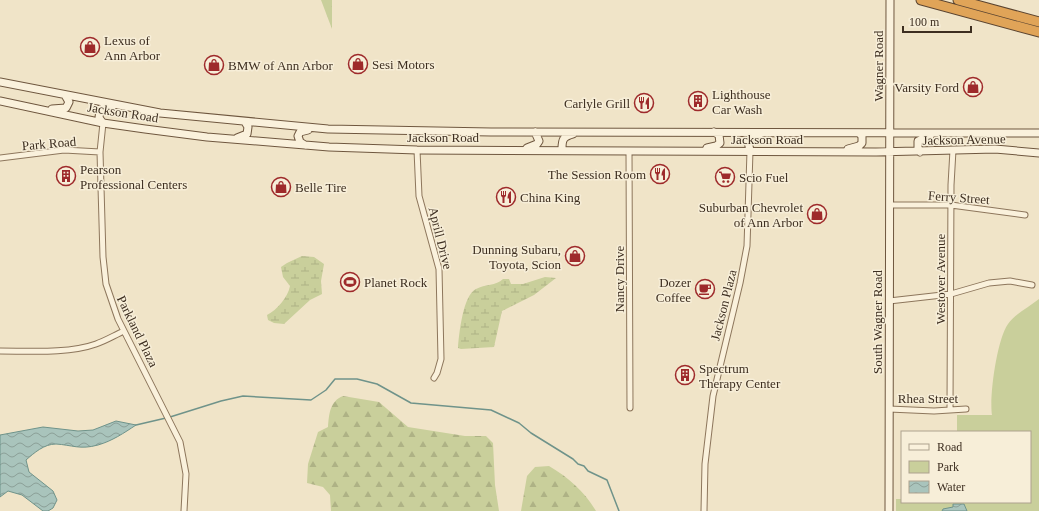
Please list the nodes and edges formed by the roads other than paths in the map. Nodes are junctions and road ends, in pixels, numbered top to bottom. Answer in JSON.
{"nodes":[{"id":1,"x":921,"y":0,"type":"edge"},
{"id":2,"x":958,"y":0,"type":"edge"},
{"id":3,"x":890,"y":2,"type":"edge"},
{"id":4,"x":1039,"y":22,"type":"edge"},
{"id":5,"x":1009,"y":24,"type":"junction"},
{"id":6,"x":1039,"y":32,"type":"edge"},
{"id":7,"x":1039,"y":36,"type":"edge"},
{"id":8,"x":0,"y":82,"type":"edge"},
{"id":9,"x":65,"y":95,"type":"junction"},
{"id":10,"x":0,"y":101,"type":"edge"},
{"id":11,"x":124,"y":106,"type":"junction"},
{"id":12,"x":36,"y":109,"type":"junction"},
{"id":13,"x":245,"y":122,"type":"junction"},
{"id":14,"x":103,"y":123,"type":"junction"},
{"id":15,"x":328,"y":129,"type":"junction"},
{"id":16,"x":535,"y":132,"type":"junction"},
{"id":17,"x":583,"y":132,"type":"junction"},
{"id":18,"x":714,"y":132,"type":"junction"},
{"id":19,"x":772,"y":132,"type":"junction"},
{"id":20,"x":859,"y":133,"type":"junction"},
{"id":21,"x":890,"y":133,"type":"junction"},
{"id":22,"x":1039,"y":133,"type":"edge"},
{"id":23,"x":942,"y":134,"type":"junction"},
{"id":24,"x":233,"y":139,"type":"junction"},
{"id":25,"x":306,"y":146,"type":"junction"},
{"id":26,"x":417,"y":150,"type":"junction"},
{"id":27,"x":517,"y":150,"type":"junction"},
{"id":28,"x":562,"y":150,"type":"junction"},
{"id":29,"x":629,"y":150,"type":"junction"},
{"id":30,"x":953,"y":150,"type":"junction"},
{"id":31,"x":695,"y":151,"type":"junction"},
{"id":32,"x":750,"y":151,"type":"junction"},
{"id":33,"x":100,"y":152,"type":"junction"},
{"id":34,"x":832,"y":152,"type":"junction"},
{"id":35,"x":890,"y":152,"type":"junction"},
{"id":36,"x":920,"y":152,"type":"junction"},
{"id":37,"x":1039,"y":153,"type":"edge"},
{"id":38,"x":0,"y":158,"type":"edge"},
{"id":39,"x":890,"y":205,"type":"junction"},
{"id":40,"x":951,"y":205,"type":"junction"},
{"id":41,"x":1025,"y":215,"type":"dead end"},
{"id":42,"x":1032,"y":285,"type":"dead end"},
{"id":43,"x":951,"y":294,"type":"junction"},
{"id":44,"x":889,"y":301,"type":"junction"},
{"id":45,"x":124,"y":331,"type":"junction"},
{"id":46,"x":0,"y":351,"type":"edge"},
{"id":47,"x":434,"y":378,"type":"dead end"},
{"id":48,"x":630,"y":408,"type":"dead end"},
{"id":49,"x":889,"y":409,"type":"junction"},
{"id":50,"x":950,"y":409,"type":"junction"},
{"id":51,"x":966,"y":409,"type":"dead end"},
{"id":52,"x":184,"y":511,"type":"edge"},
{"id":53,"x":704,"y":511,"type":"edge"},
{"id":54,"x":889,"y":511,"type":"edge"}],
"edges":[{"from":1,"to":5,"type":"highway"},
{"from":2,"to":4,"type":"highway"},
{"from":3,"to":21,"type":"main road","name":"Wagner Road"},
{"from":5,"to":6,"type":"highway"},
{"from":5,"to":7,"type":"highway"},
{"from":8,"to":9,"type":"main road","name":"Jackson Road"},
{"from":9,"to":11,"type":"main road","name":"Jackson Road"},
{"from":9,"to":12,"type":"main road"},
{"from":10,"to":12,"type":"main road","name":"Jackson Road"},
{"from":11,"to":13,"type":"main road","name":"Jackson Road"},
{"from":11,"to":14,"type":"main road"},
{"from":12,"to":14,"type":"main road","name":"Jackson Road"},
{"from":13,"to":15,"type":"main road","name":"Jackson Road"},
{"from":13,"to":24,"type":"main road"},
{"from":14,"to":24,"type":"main road","name":"Jackson Road"},
{"from":14,"to":33,"type":"street","name":"Parkland Plaza"},
{"from":15,"to":16,"type":"main road","name":"Jackson Road"},
{"from":15,"to":25,"type":"main road"},
{"from":16,"to":17,"type":"main road","name":"Jackson Road"},
{"from":16,"to":27,"type":"main road"},
{"from":17,"to":18,"type":"main road","name":"Jackson Road"},
{"from":17,"to":28,"type":"main road"},
{"from":18,"to":19,"type":"main road","name":"Jackson Road"},
{"from":18,"to":31,"type":"main road"},
{"from":19,"to":20,"type":"main road","name":"Jackson Road"},
{"from":19,"to":32,"type":"main road"},
{"from":20,"to":21,"type":"main road","name":"Jackson Road"},
{"from":20,"to":34,"type":"main road"},
{"from":21,"to":23,"type":"main road","name":"Jackson Avenue"},
{"from":21,"to":35,"type":"main road","name":"South Wagner Road"},
{"from":22,"to":23,"type":"main road","name":"Jackson Avenue"},
{"from":23,"to":36,"type":"main road"},
{"from":24,"to":25,"type":"main road","name":"Jackson Road"},
{"from":25,"to":26,"type":"main road","name":"Jackson Road"},
{"from":26,"to":27,"type":"main road","name":"Jackson Road"},
{"from":26,"to":47,"type":"street","name":"Aprill Drive"},
{"from":27,"to":28,"type":"main road","name":"Jackson Road"},
{"from":28,"to":29,"type":"main road","name":"Jackson Road"},
{"from":29,"to":31,"type":"main road","name":"Jackson Road"},
{"from":29,"to":48,"type":"street","name":"Nancy Drive"},
{"from":30,"to":36,"type":"main road","name":"Jackson Avenue"},
{"from":30,"to":37,"type":"main road","name":"Jackson Avenue"},
{"from":30,"to":40,"type":"street","name":"Westover Avenue"},
{"from":31,"to":32,"type":"main road","name":"Jackson Road"},
{"from":32,"to":34,"type":"main road","name":"Jackson Road"},
{"from":32,"to":53,"type":"street","name":"Jackson Plaza"},
{"from":33,"to":38,"type":"street","name":"Park Road"},
{"from":33,"to":45,"type":"street","name":"Parkland Plaza"},
{"from":34,"to":35,"type":"main road","name":"Jackson Road"},
{"from":35,"to":36,"type":"main road","name":"Jackson Avenue"},
{"from":35,"to":39,"type":"main road","name":"South Wagner Road"},
{"from":39,"to":40,"type":"street","name":"Ferry Street"},
{"from":39,"to":44,"type":"main road","name":"South Wagner Road"},
{"from":40,"to":41,"type":"street","name":"Ferry Street"},
{"from":40,"to":43,"type":"street","name":"Westover Avenue"},
{"from":42,"to":43,"type":"street"},
{"from":43,"to":44,"type":"street"},
{"from":43,"to":50,"type":"street","name":"Westover Avenue"},
{"from":44,"to":49,"type":"main road","name":"South Wagner Road"},
{"from":45,"to":46,"type":"street"},
{"from":45,"to":52,"type":"street","name":"Parkland Plaza"},
{"from":49,"to":50,"type":"street","name":"Rhea Street"},
{"from":49,"to":54,"type":"main road","name":"South Wagner Road"},
{"from":50,"to":51,"type":"street","name":"Rhea Street"}]}
